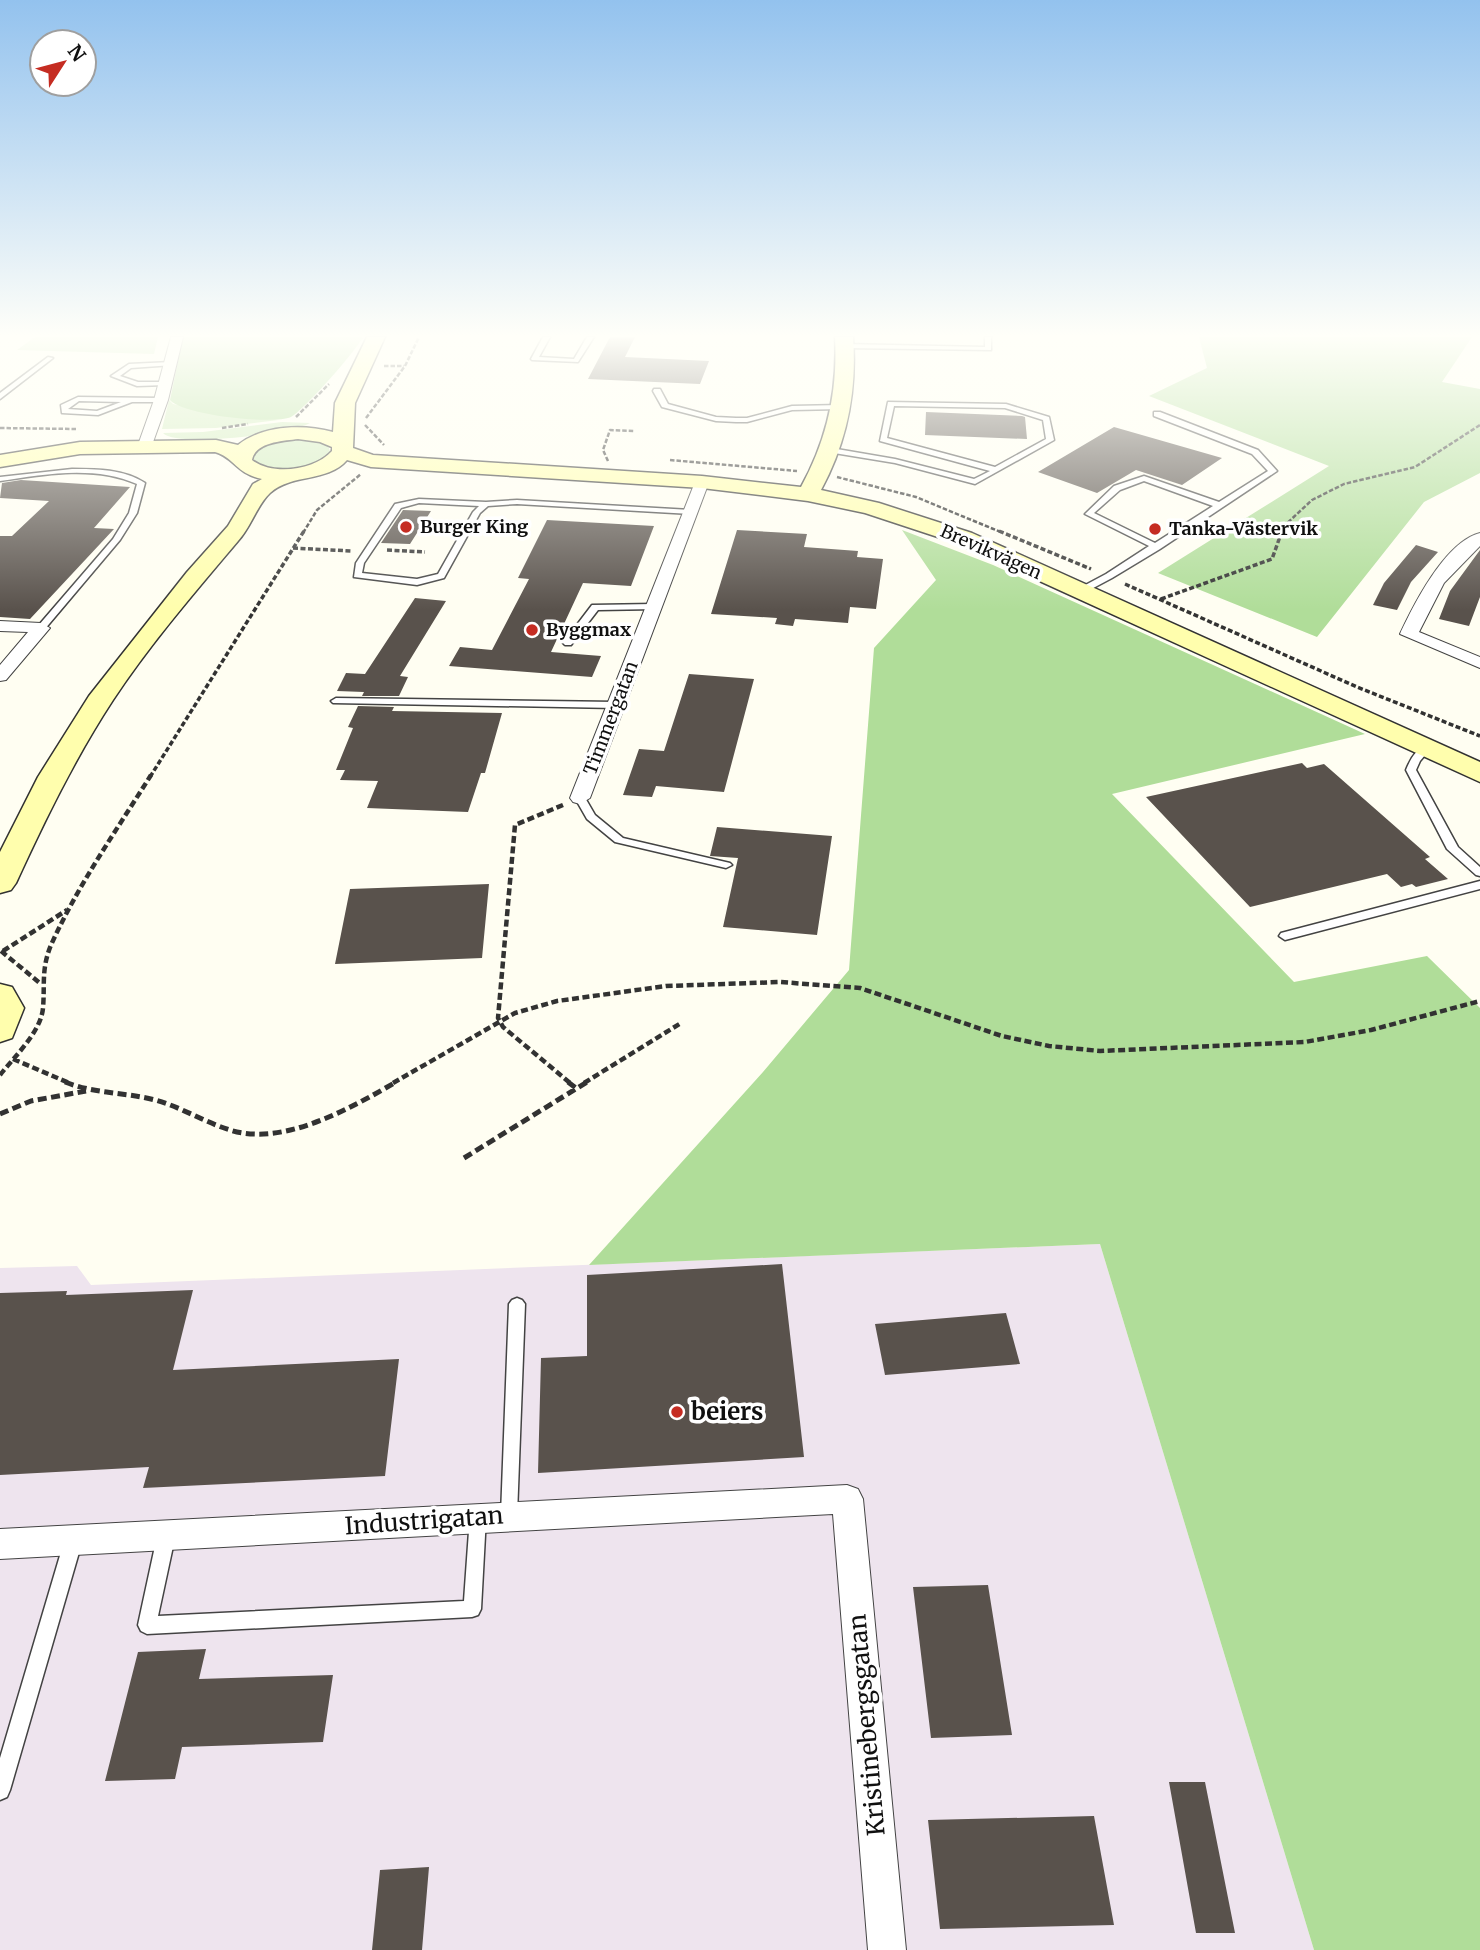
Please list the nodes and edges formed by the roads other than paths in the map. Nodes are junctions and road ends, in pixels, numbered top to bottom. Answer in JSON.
{"nodes":[{"id":1,"x":151,"y":428,"type":"edge"},
{"id":2,"x":300,"y":428,"type":"edge"},
{"id":3,"x":343,"y":428,"type":"edge"},
{"id":4,"x":836,"y":428,"type":"edge"},
{"id":5,"x":886,"y":428,"type":"edge"},
{"id":6,"x":1047,"y":428,"type":"edge"},
{"id":7,"x":1193,"y":428,"type":"edge"},
{"id":8,"x":290,"y":430,"type":"junction"},
{"id":9,"x":145,"y":445,"type":"junction"},
{"id":10,"x":172,"y":445,"type":"junction"},
{"id":11,"x":342,"y":448,"type":"junction"},
{"id":12,"x":831,"y":450,"type":"junction"},
{"id":13,"x":240,"y":459,"type":"junction"},
{"id":14,"x":0,"y":461,"type":"edge"},
{"id":15,"x":368,"y":465,"type":"junction"},
{"id":16,"x":996,"y":470,"type":"junction"},
{"id":17,"x":295,"y":474,"type":"junction"},
{"id":18,"x":0,"y":479,"type":"edge"},
{"id":19,"x":702,"y":482,"type":"junction"},
{"id":20,"x":808,"y":494,"type":"junction"},
{"id":21,"x":486,"y":504,"type":"junction"},
{"id":22,"x":1221,"y":506,"type":"junction"},
{"id":23,"x":691,"y":512,"type":"junction"},
{"id":24,"x":1480,"y":538,"type":"edge"},
{"id":25,"x":1157,"y":547,"type":"junction"},
{"id":26,"x":195,"y":577,"type":"junction"},
{"id":27,"x":1079,"y":592,"type":"junction"},
{"id":28,"x":654,"y":607,"type":"junction"},
{"id":29,"x":0,"y":626,"type":"edge"},
{"id":30,"x":41,"y":628,"type":"junction"},
{"id":31,"x":568,"y":643,"type":"dead end"},
{"id":32,"x":1480,"y":663,"type":"edge"},
{"id":33,"x":0,"y":676,"type":"edge"},
{"id":34,"x":335,"y":701,"type":"dead end"},
{"id":35,"x":616,"y":705,"type":"junction"},
{"id":36,"x":1426,"y":748,"type":"junction"},
{"id":37,"x":1480,"y":773,"type":"edge"},
{"id":38,"x":580,"y":798,"type":"joint"},
{"id":39,"x":726,"y":865,"type":"dead end"},
{"id":40,"x":1480,"y":873,"type":"edge"},
{"id":41,"x":0,"y":883,"type":"edge"},
{"id":42,"x":1480,"y":885,"type":"edge"},
{"id":43,"x":1285,"y":936,"type":"dead end"},
{"id":44,"x":0,"y":995,"type":"edge"},
{"id":45,"x":7,"y":1044,"type":"edge"},
{"id":46,"x":517,"y":1304,"type":"dead end"},
{"id":47,"x":847,"y":1499,"type":"joint"},
{"id":48,"x":509,"y":1515,"type":"junction"},
{"id":49,"x":478,"y":1517,"type":"junction"},
{"id":50,"x":166,"y":1537,"type":"junction"},
{"id":51,"x":73,"y":1541,"type":"junction"},
{"id":52,"x":0,"y":1544,"type":"edge"},
{"id":53,"x":0,"y":1790,"type":"edge"},
{"id":54,"x":887,"y":1950,"type":"edge"}],
"edges":[{"from":1,"to":9,"type":"street"},
{"from":2,"to":8,"type":"main road"},
{"from":3,"to":11,"type":"main road"},
{"from":4,"to":12,"type":"main road"},
{"from":5,"to":16,"type":"lane"},
{"from":6,"to":16,"type":"lane"},
{"from":7,"to":22,"type":"lane"},
{"from":8,"to":10,"type":"main road","name":"Brevikvägen"},
{"from":8,"to":11,"type":"main road","name":"Brevikvägen"},
{"from":8,"to":13,"type":"main road"},
{"from":9,"to":10,"type":"main road"},
{"from":9,"to":14,"type":"main road"},
{"from":10,"to":13,"type":"main road","name":"Brevikvägen"},
{"from":11,"to":15,"type":"main road","name":"Brevikvägen"},
{"from":11,"to":17,"type":"main road"},
{"from":12,"to":16,"type":"lane"},
{"from":12,"to":20,"type":"main road"},
{"from":13,"to":17,"type":"main road","name":"Brevikvägen"},
{"from":13,"to":26,"type":"main road"},
{"from":15,"to":17,"type":"main road","name":"Brevikvägen"},
{"from":15,"to":19,"type":"main road","name":"Brevikvägen"},
{"from":17,"to":26,"type":"main road"},
{"from":18,"to":30,"type":"lane"},
{"from":19,"to":20,"type":"main road","name":"Brevikvägen"},
{"from":19,"to":23,"type":"street","name":"Timmergatan"},
{"from":20,"to":27,"type":"main road","name":"Brevikvägen"},
{"from":21,"to":21,"type":"lane"},
{"from":21,"to":23,"type":"lane"},
{"from":22,"to":25,"type":"lane"},
{"from":22,"to":25,"type":"lane"},
{"from":23,"to":28,"type":"street","name":"Timmergatan"},
{"from":24,"to":32,"type":"street"},
{"from":25,"to":27,"type":"lane"},
{"from":26,"to":41,"type":"main road"},
{"from":27,"to":36,"type":"main road","name":"Brevikvägen"},
{"from":28,"to":31,"type":"lane"},
{"from":28,"to":35,"type":"street","name":"Timmergatan"},
{"from":29,"to":30,"type":"street"},
{"from":30,"to":33,"type":"street"},
{"from":34,"to":35,"type":"lane"},
{"from":35,"to":38,"type":"street","name":"Timmergatan"},
{"from":36,"to":37,"type":"main road","name":"Brevikvägen"},
{"from":36,"to":40,"type":"lane"},
{"from":38,"to":39,"type":"lane"},
{"from":42,"to":43,"type":"lane"},
{"from":44,"to":45,"type":"main road"},
{"from":46,"to":48,"type":"lane"},
{"from":47,"to":48,"type":"street","name":"Industrigatan"},
{"from":47,"to":54,"type":"street","name":"Kristinebergsgatan"},
{"from":48,"to":49,"type":"street","name":"Industrigatan"},
{"from":49,"to":50,"type":"street","name":"Industrigatan"},
{"from":49,"to":50,"type":"lane"},
{"from":50,"to":51,"type":"street","name":"Industrigatan"},
{"from":51,"to":52,"type":"street","name":"Industrigatan"},
{"from":51,"to":53,"type":"lane"}]}
